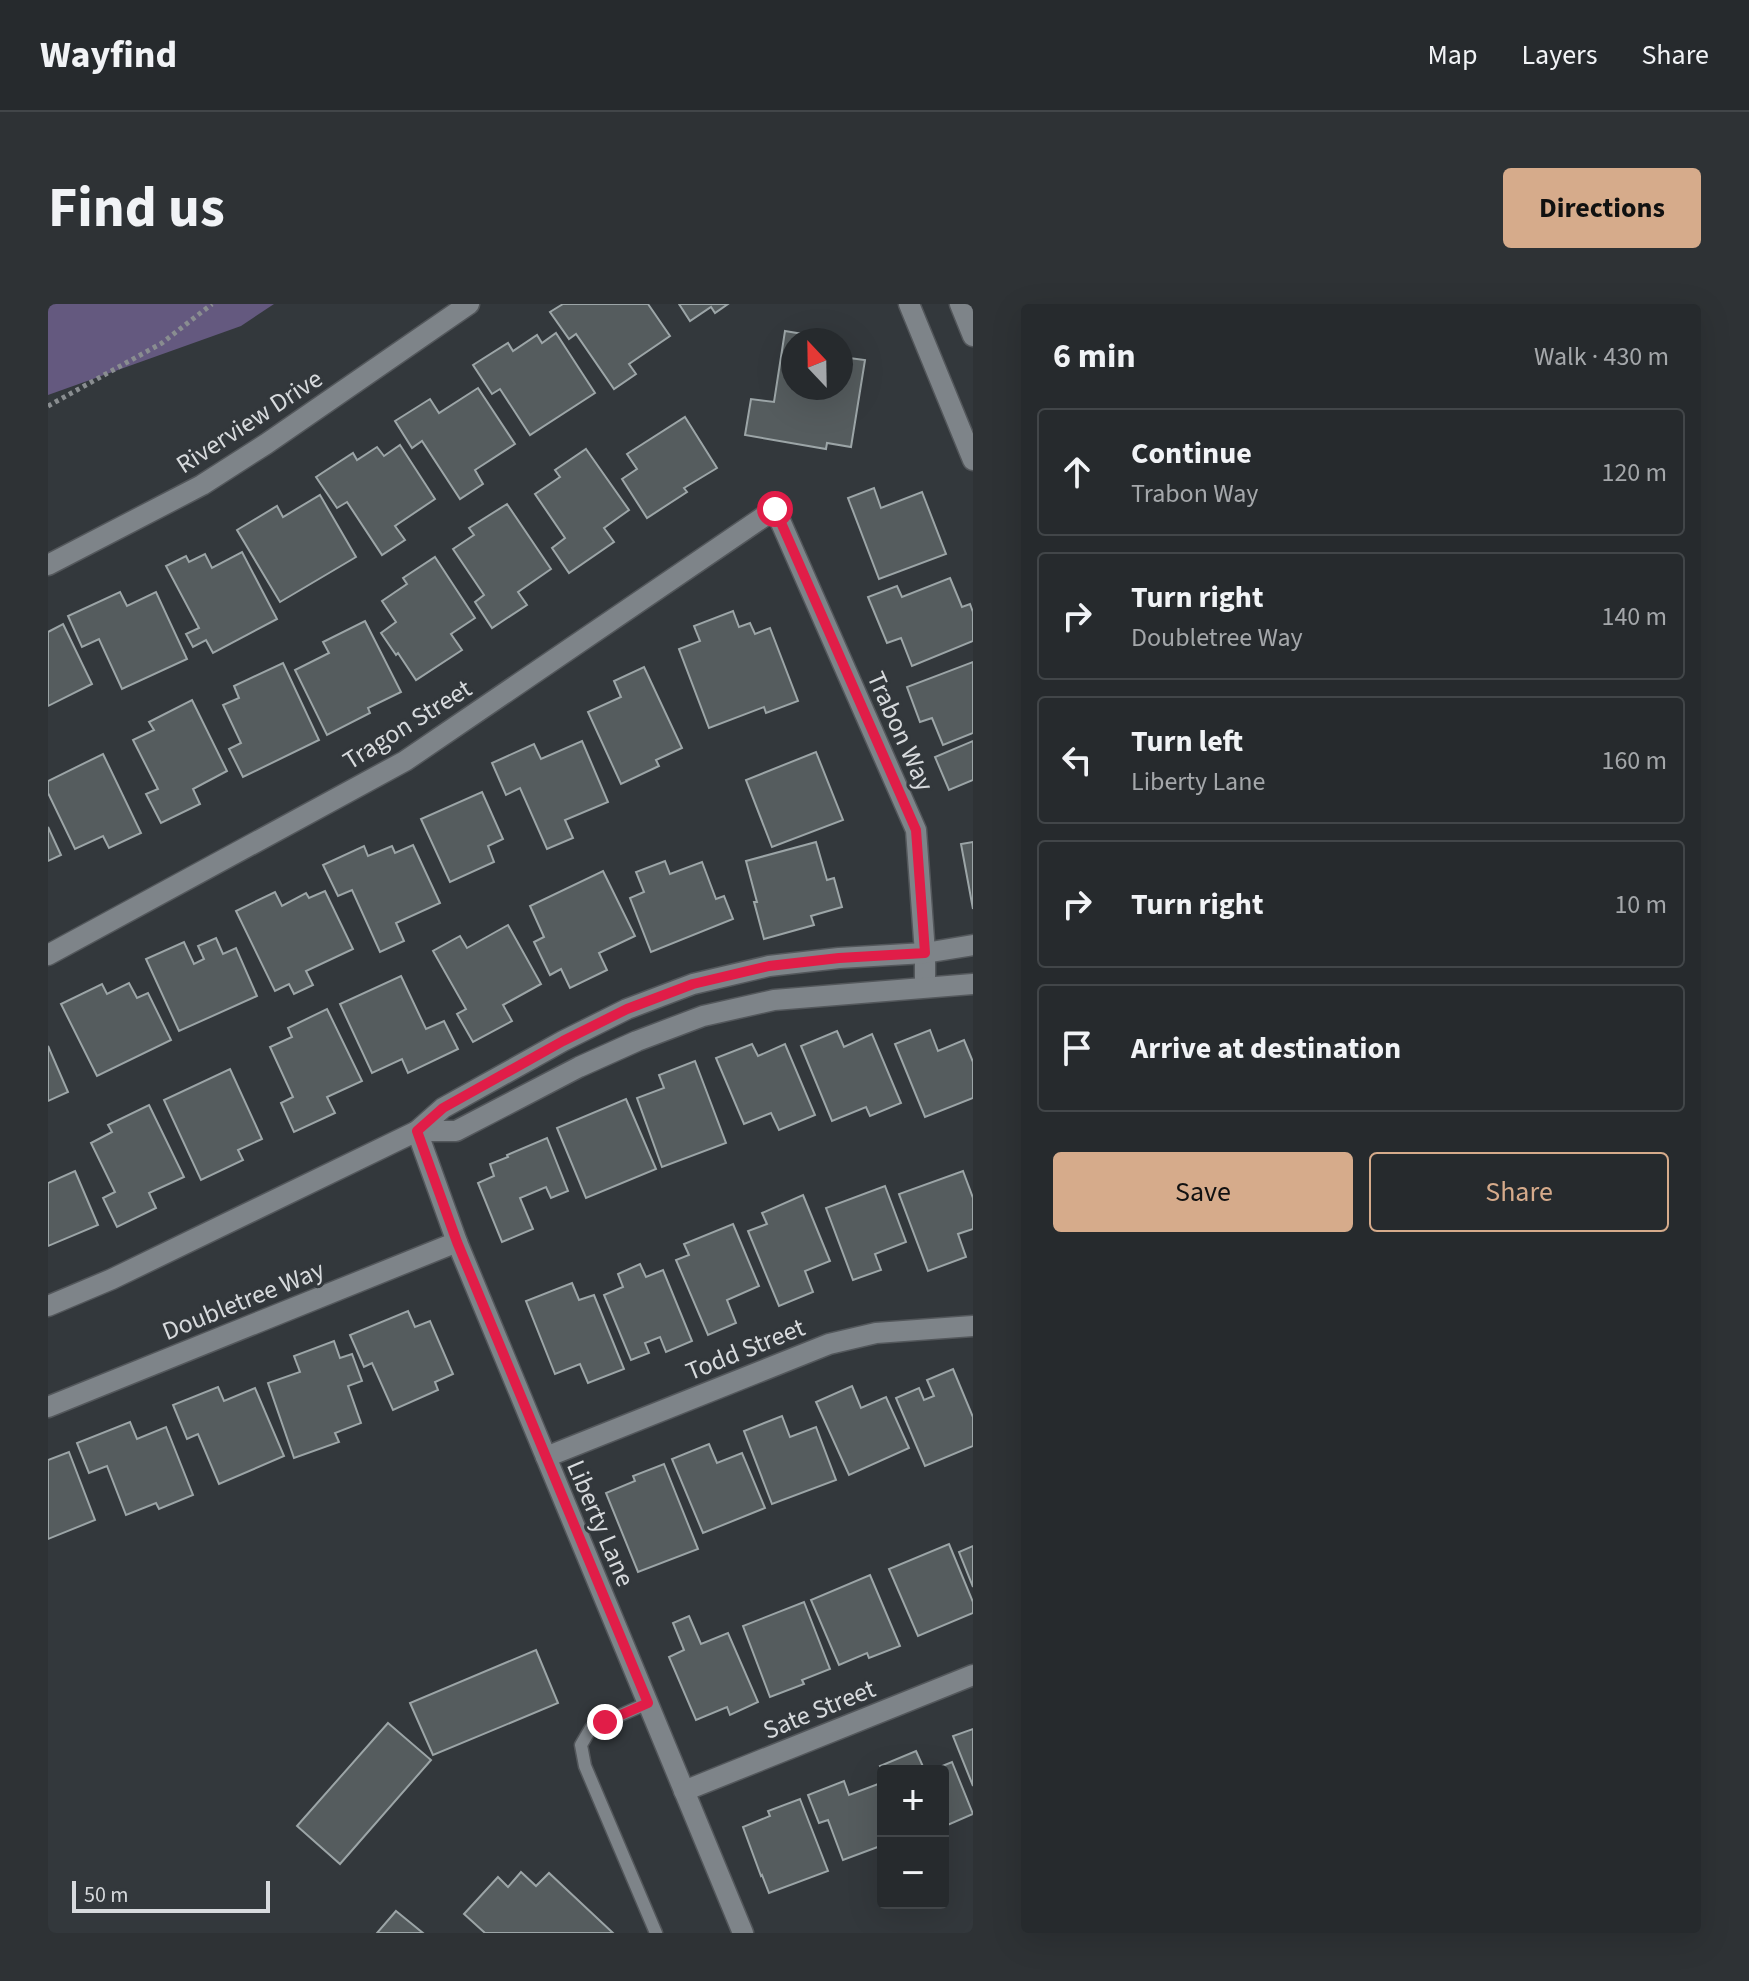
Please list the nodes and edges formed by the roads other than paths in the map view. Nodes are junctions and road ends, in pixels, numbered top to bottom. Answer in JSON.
{"nodes":[{"id":1,"x":469,"y":304,"type":"edge"},
{"id":2,"x":909,"y":304,"type":"edge"},
{"id":3,"x":960,"y":304,"type":"edge"},
{"id":4,"x":973,"y":336,"type":"edge"},
{"id":5,"x":973,"y":460,"type":"edge"},
{"id":6,"x":775,"y":509,"type":"joint"},
{"id":7,"x":48,"y":565,"type":"edge"},
{"id":8,"x":973,"y":945,"type":"edge"},
{"id":9,"x":925,"y":953,"type":"junction"},
{"id":10,"x":48,"y":955,"type":"edge"},
{"id":11,"x":973,"y":984,"type":"edge"},
{"id":12,"x":925,"y":987,"type":"junction"},
{"id":13,"x":417,"y":1131,"type":"junction"},
{"id":14,"x":457,"y":1242,"type":"junction"},
{"id":15,"x":48,"y":1306,"type":"edge"},
{"id":16,"x":973,"y":1326,"type":"edge"},
{"id":17,"x":48,"y":1407,"type":"edge"},
{"id":18,"x":546,"y":1457,"type":"junction"},
{"id":19,"x":973,"y":1675,"type":"edge"},
{"id":20,"x":648,"y":1703,"type":"junction"},
{"id":21,"x":684,"y":1791,"type":"junction"},
{"id":22,"x":656,"y":1933,"type":"edge"},
{"id":23,"x":743,"y":1933,"type":"edge"}],
"edges":[{"from":1,"to":7,"type":"street","name":"Riverview Drive"},
{"from":2,"to":5,"type":"street"},
{"from":3,"to":4,"type":"street"},
{"from":6,"to":9,"type":"street","name":"Trabon Way"},
{"from":6,"to":10,"type":"street","name":"Tragon Street"},
{"from":8,"to":9,"type":"street"},
{"from":9,"to":12,"type":"street","name":"Trabon Way"},
{"from":9,"to":13,"type":"street"},
{"from":11,"to":12,"type":"street"},
{"from":12,"to":13,"type":"street"},
{"from":13,"to":14,"type":"street","name":"Liberty Lane"},
{"from":13,"to":15,"type":"street"},
{"from":14,"to":17,"type":"street","name":"Doubletree Way"},
{"from":14,"to":18,"type":"street","name":"Liberty Lane"},
{"from":16,"to":18,"type":"street","name":"Todd Street"},
{"from":18,"to":20,"type":"street","name":"Liberty Lane"},
{"from":19,"to":21,"type":"street","name":"Sate Street"},
{"from":20,"to":21,"type":"street","name":"Liberty Lane"},
{"from":20,"to":22,"type":"lane"},
{"from":21,"to":23,"type":"street","name":"Liberty Lane"}]}
